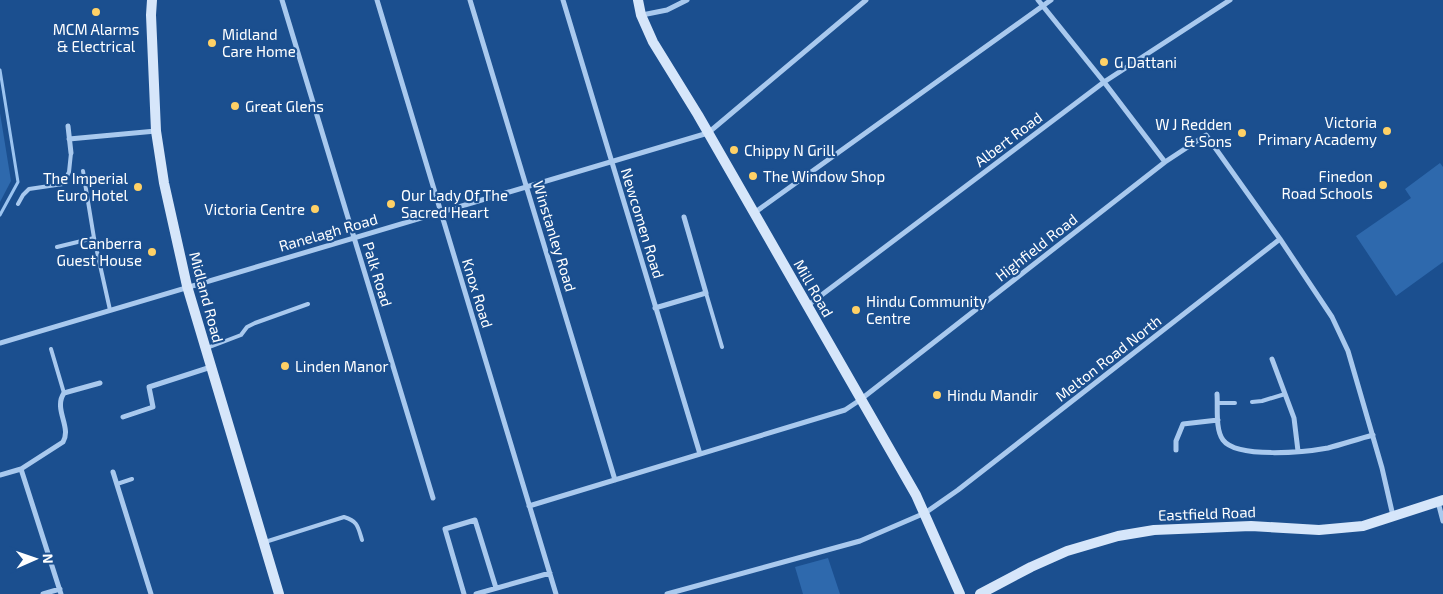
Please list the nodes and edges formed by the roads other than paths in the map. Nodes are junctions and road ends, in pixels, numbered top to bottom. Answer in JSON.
{"nodes":[{"id":1,"x":152,"y":0,"type":"edge"},
{"id":2,"x":282,"y":0,"type":"edge"},
{"id":3,"x":377,"y":0,"type":"edge"},
{"id":4,"x":470,"y":0,"type":"edge"},
{"id":5,"x":563,"y":0,"type":"edge"},
{"id":6,"x":638,"y":0,"type":"edge"},
{"id":7,"x":688,"y":0,"type":"edge"},
{"id":8,"x":866,"y":0,"type":"edge"},
{"id":9,"x":1038,"y":0,"type":"edge"},
{"id":10,"x":1051,"y":0,"type":"edge"},
{"id":11,"x":1230,"y":0,"type":"edge"},
{"id":12,"x":1042,"y":5,"type":"junction"},
{"id":13,"x":641,"y":15,"type":"junction"},
{"id":14,"x":1104,"y":82,"type":"junction"},
{"id":15,"x":68,"y":126,"type":"dead end"},
{"id":16,"x":156,"y":131,"type":"junction"},
{"id":17,"x":708,"y":133,"type":"junction"},
{"id":18,"x":70,"y":139,"type":"junction"},
{"id":19,"x":71,"y":153,"type":"joint"},
{"id":20,"x":611,"y":162,"type":"junction"},
{"id":21,"x":1165,"y":162,"type":"junction"},
{"id":22,"x":83,"y":171,"type":"dead end"},
{"id":23,"x":527,"y":186,"type":"junction"},
{"id":24,"x":18,"y":204,"type":"dead end"},
{"id":25,"x":440,"y":212,"type":"junction"},
{"id":26,"x":754,"y":213,"type":"junction"},
{"id":27,"x":684,"y":217,"type":"dead end"},
{"id":28,"x":354,"y":237,"type":"junction"},
{"id":29,"x":94,"y":238,"type":"junction"},
{"id":30,"x":1280,"y":239,"type":"junction"},
{"id":31,"x":57,"y":247,"type":"dead end"},
{"id":32,"x":186,"y":286,"type":"junction"},
{"id":33,"x":706,"y":293,"type":"junction"},
{"id":34,"x":308,"y":304,"type":"dead end"},
{"id":35,"x":807,"y":306,"type":"junction"},
{"id":36,"x":656,"y":308,"type":"junction"},
{"id":37,"x":110,"y":310,"type":"junction"},
{"id":38,"x":0,"y":343,"type":"edge"},
{"id":39,"x":722,"y":347,"type":"dead end"},
{"id":40,"x":51,"y":349,"type":"dead end"},
{"id":41,"x":205,"y":349,"type":"junction"},
{"id":42,"x":1272,"y":359,"type":"dead end"},
{"id":43,"x":211,"y":367,"type":"junction"},
{"id":44,"x":100,"y":383,"type":"dead end"},
{"id":45,"x":64,"y":393,"type":"junction"},
{"id":46,"x":1218,"y":394,"type":"dead end"},
{"id":47,"x":1285,"y":394,"type":"junction"},
{"id":48,"x":860,"y":400,"type":"junction"},
{"id":49,"x":1252,"y":402,"type":"dead end"},
{"id":50,"x":1218,"y":403,"type":"junction"},
{"id":51,"x":1235,"y":403,"type":"dead end"},
{"id":52,"x":123,"y":417,"type":"dead end"},
{"id":53,"x":1218,"y":420,"type":"junction"},
{"id":54,"x":1373,"y":435,"type":"junction"},
{"id":55,"x":1176,"y":450,"type":"dead end"},
{"id":56,"x":1298,"y":451,"type":"junction"},
{"id":57,"x":700,"y":454,"type":"junction"},
{"id":58,"x":21,"y":469,"type":"junction"},
{"id":59,"x":113,"y":472,"type":"dead end"},
{"id":60,"x":0,"y":475,"type":"edge"},
{"id":61,"x":132,"y":479,"type":"dead end"},
{"id":62,"x":615,"y":480,"type":"junction"},
{"id":63,"x":117,"y":484,"type":"junction"},
{"id":64,"x":433,"y":498,"type":"dead end"},
{"id":65,"x":1440,"y":501,"type":"edge"},
{"id":66,"x":529,"y":506,"type":"junction"},
{"id":67,"x":925,"y":513,"type":"junction"},
{"id":68,"x":1393,"y":516,"type":"junction"},
{"id":69,"x":1443,"y":521,"type":"edge"},
{"id":70,"x":362,"y":540,"type":"dead end"},
{"id":71,"x":263,"y":543,"type":"junction"},
{"id":72,"x":550,"y":573,"type":"junction"},
{"id":73,"x":496,"y":588,"type":"junction"},
{"id":74,"x":60,"y":591,"type":"edge"},
{"id":75,"x":43,"y":594,"type":"edge"},
{"id":76,"x":151,"y":594,"type":"edge"},
{"id":77,"x":279,"y":594,"type":"edge"},
{"id":78,"x":464,"y":594,"type":"edge"},
{"id":79,"x":476,"y":594,"type":"edge"},
{"id":80,"x":556,"y":594,"type":"edge"},
{"id":81,"x":667,"y":594,"type":"edge"},
{"id":82,"x":960,"y":594,"type":"edge"},
{"id":83,"x":980,"y":594,"type":"edge"}],
"edges":[{"from":1,"to":16,"type":"main road","name":"Midland Road"},
{"from":2,"to":28,"type":"street","name":"Palk Road"},
{"from":3,"to":25,"type":"street","name":"Knox Road"},
{"from":4,"to":23,"type":"street","name":"Winstanley Road"},
{"from":5,"to":20,"type":"street","name":"Newcomen Road"},
{"from":6,"to":13,"type":"main road","name":"Mill Road"},
{"from":7,"to":13,"type":"street"},
{"from":8,"to":17,"type":"street"},
{"from":9,"to":12,"type":"street"},
{"from":10,"to":12,"type":"street"},
{"from":11,"to":14,"type":"street","name":"Albert Road"},
{"from":12,"to":14,"type":"street"},
{"from":12,"to":26,"type":"street"},
{"from":13,"to":17,"type":"main road","name":"Mill Road"},
{"from":14,"to":21,"type":"street"},
{"from":14,"to":35,"type":"street","name":"Albert Road"},
{"from":15,"to":18,"type":"street"},
{"from":16,"to":18,"type":"street"},
{"from":16,"to":32,"type":"main road","name":"Midland Road"},
{"from":17,"to":20,"type":"street","name":"Ranelagh Road"},
{"from":17,"to":26,"type":"main road","name":"Mill Road"},
{"from":18,"to":19,"type":"street"},
{"from":19,"to":24,"type":"lane"},
{"from":20,"to":23,"type":"street","name":"Ranelagh Road"},
{"from":20,"to":36,"type":"street","name":"Newcomen Road"},
{"from":21,"to":30,"type":"street","name":"Highfield Road"},
{"from":21,"to":48,"type":"street","name":"Highfield Road"},
{"from":22,"to":29,"type":"lane"},
{"from":23,"to":25,"type":"street","name":"Ranelagh Road"},
{"from":23,"to":62,"type":"street","name":"Winstanley Road"},
{"from":25,"to":28,"type":"street","name":"Ranelagh Road"},
{"from":25,"to":66,"type":"street","name":"Knox Road"},
{"from":26,"to":35,"type":"main road","name":"Mill Road"},
{"from":27,"to":33,"type":"street"},
{"from":28,"to":32,"type":"street","name":"Ranelagh Road"},
{"from":28,"to":64,"type":"street","name":"Palk Road"},
{"from":29,"to":31,"type":"lane"},
{"from":29,"to":37,"type":"lane"},
{"from":30,"to":54,"type":"street"},
{"from":30,"to":67,"type":"street","name":"Melton Road North"},
{"from":32,"to":37,"type":"street","name":"Ranelagh Road"},
{"from":32,"to":41,"type":"main road","name":"Midland Road"},
{"from":33,"to":36,"type":"street"},
{"from":33,"to":39,"type":"lane"},
{"from":34,"to":41,"type":"lane"},
{"from":35,"to":48,"type":"main road","name":"Mill Road"},
{"from":36,"to":57,"type":"street","name":"Newcomen Road"},
{"from":37,"to":38,"type":"street","name":"Ranelagh Road"},
{"from":40,"to":45,"type":"lane"},
{"from":41,"to":43,"type":"main road","name":"Midland Road"},
{"from":42,"to":47,"type":"street"},
{"from":43,"to":52,"type":"street"},
{"from":43,"to":71,"type":"main road","name":"Midland Road"},
{"from":44,"to":45,"type":"street"},
{"from":45,"to":58,"type":"street"},
{"from":46,"to":50,"type":"street"},
{"from":47,"to":49,"type":"lane"},
{"from":47,"to":56,"type":"street"},
{"from":48,"to":57,"type":"street","name":"Highfield Road"},
{"from":48,"to":67,"type":"main road","name":"Mill Road"},
{"from":50,"to":51,"type":"lane"},
{"from":50,"to":53,"type":"street"},
{"from":53,"to":55,"type":"street"},
{"from":53,"to":56,"type":"street"},
{"from":54,"to":56,"type":"street"},
{"from":54,"to":68,"type":"street"},
{"from":57,"to":62,"type":"street","name":"Highfield Road"},
{"from":58,"to":60,"type":"street"},
{"from":58,"to":74,"type":"street"},
{"from":59,"to":63,"type":"street"},
{"from":61,"to":63,"type":"lane"},
{"from":62,"to":66,"type":"street","name":"Highfield Road"},
{"from":63,"to":76,"type":"street"},
{"from":65,"to":68,"type":"main road","name":"Eastfield Road"},
{"from":65,"to":69,"type":"street"},
{"from":66,"to":72,"type":"street","name":"Knox Road"},
{"from":67,"to":81,"type":"street","name":"Melton Road North"},
{"from":67,"to":82,"type":"main road","name":"Mill Road"},
{"from":68,"to":83,"type":"main road","name":"Eastfield Road"},
{"from":70,"to":71,"type":"lane"},
{"from":71,"to":77,"type":"main road","name":"Midland Road"},
{"from":72,"to":73,"type":"street"},
{"from":72,"to":80,"type":"street","name":"Knox Road"},
{"from":73,"to":78,"type":"street"},
{"from":73,"to":79,"type":"street"},
{"from":74,"to":75,"type":"street"}]}
